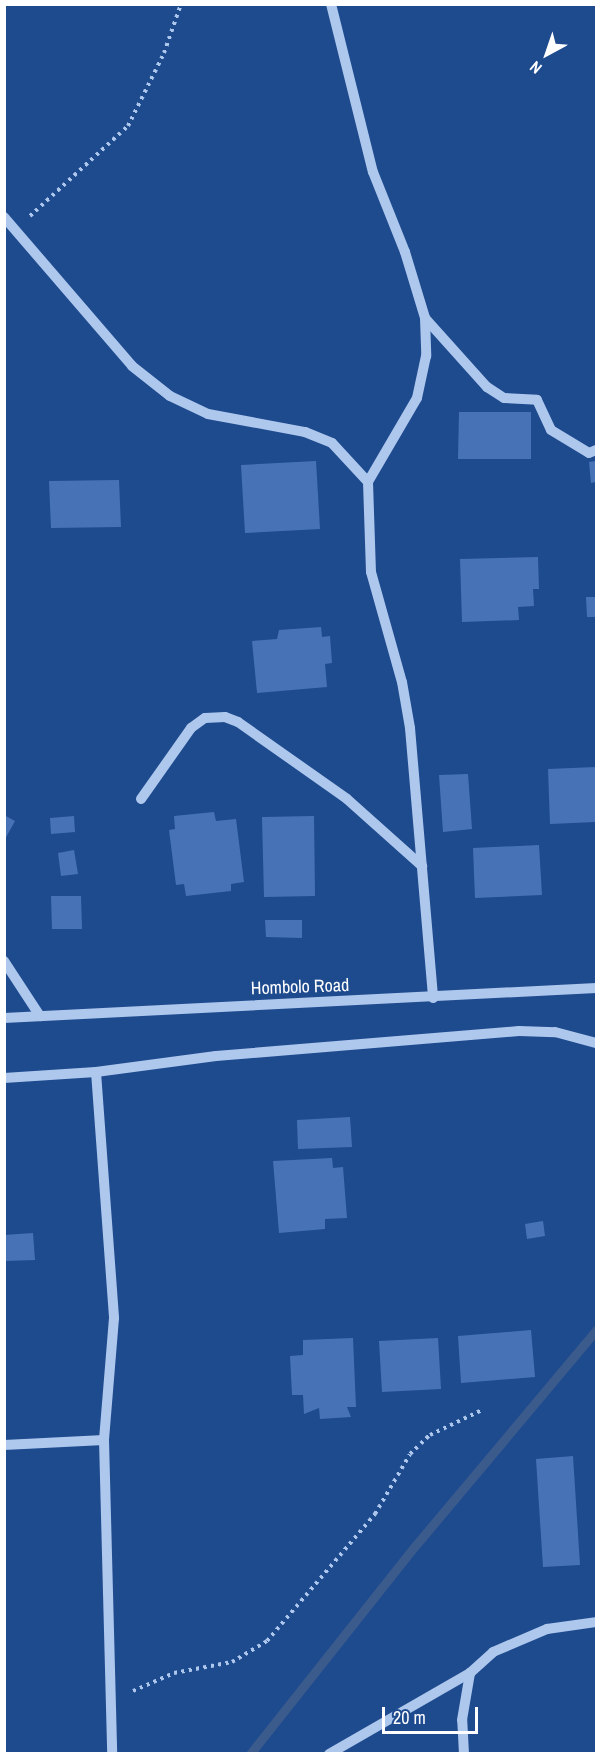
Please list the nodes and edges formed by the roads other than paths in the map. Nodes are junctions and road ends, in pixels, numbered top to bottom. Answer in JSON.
{"nodes":[{"id":1,"x":330,"y":4,"type":"edge"},
{"id":2,"x":4,"y":217,"type":"edge"},
{"id":3,"x":15,"y":231,"type":"junction"},
{"id":4,"x":4,"y":237,"type":"edge"},
{"id":5,"x":425,"y":318,"type":"junction"},
{"id":6,"x":597,"y":450,"type":"edge"},
{"id":7,"x":368,"y":482,"type":"junction"},
{"id":8,"x":141,"y":799,"type":"dead end"},
{"id":9,"x":422,"y":866,"type":"junction"},
{"id":10,"x":6,"y":965,"type":"edge"},
{"id":11,"x":597,"y":988,"type":"edge"},
{"id":12,"x":433,"y":998,"type":"junction"},
{"id":13,"x":40,"y":1016,"type":"junction"},
{"id":14,"x":4,"y":1018,"type":"edge"},
{"id":15,"x":597,"y":1043,"type":"edge"},
{"id":16,"x":96,"y":1072,"type":"junction"},
{"id":17,"x":4,"y":1078,"type":"edge"},
{"id":18,"x":104,"y":1440,"type":"junction"},
{"id":19,"x":4,"y":1445,"type":"edge"},
{"id":20,"x":597,"y":1622,"type":"edge"},
{"id":21,"x":470,"y":1673,"type":"junction"},
{"id":22,"x":112,"y":1754,"type":"edge"},
{"id":23,"x":329,"y":1754,"type":"edge"},
{"id":24,"x":464,"y":1754,"type":"edge"}],
"edges":[{"from":1,"to":5,"type":"street"},
{"from":2,"to":3,"type":"street"},
{"from":3,"to":4,"type":"street"},
{"from":3,"to":7,"type":"street"},
{"from":5,"to":6,"type":"street"},
{"from":5,"to":7,"type":"street"},
{"from":7,"to":9,"type":"street"},
{"from":8,"to":9,"type":"street"},
{"from":9,"to":12,"type":"street"},
{"from":10,"to":13,"type":"street"},
{"from":11,"to":12,"type":"street","name":"Hombolo Road"},
{"from":12,"to":13,"type":"street","name":"Hombolo Road"},
{"from":13,"to":14,"type":"street","name":"Hombolo Road"},
{"from":15,"to":16,"type":"street"},
{"from":16,"to":17,"type":"street"},
{"from":16,"to":18,"type":"street"},
{"from":18,"to":19,"type":"street"},
{"from":18,"to":22,"type":"street"},
{"from":20,"to":21,"type":"street"},
{"from":21,"to":23,"type":"street"},
{"from":21,"to":24,"type":"street"}]}
